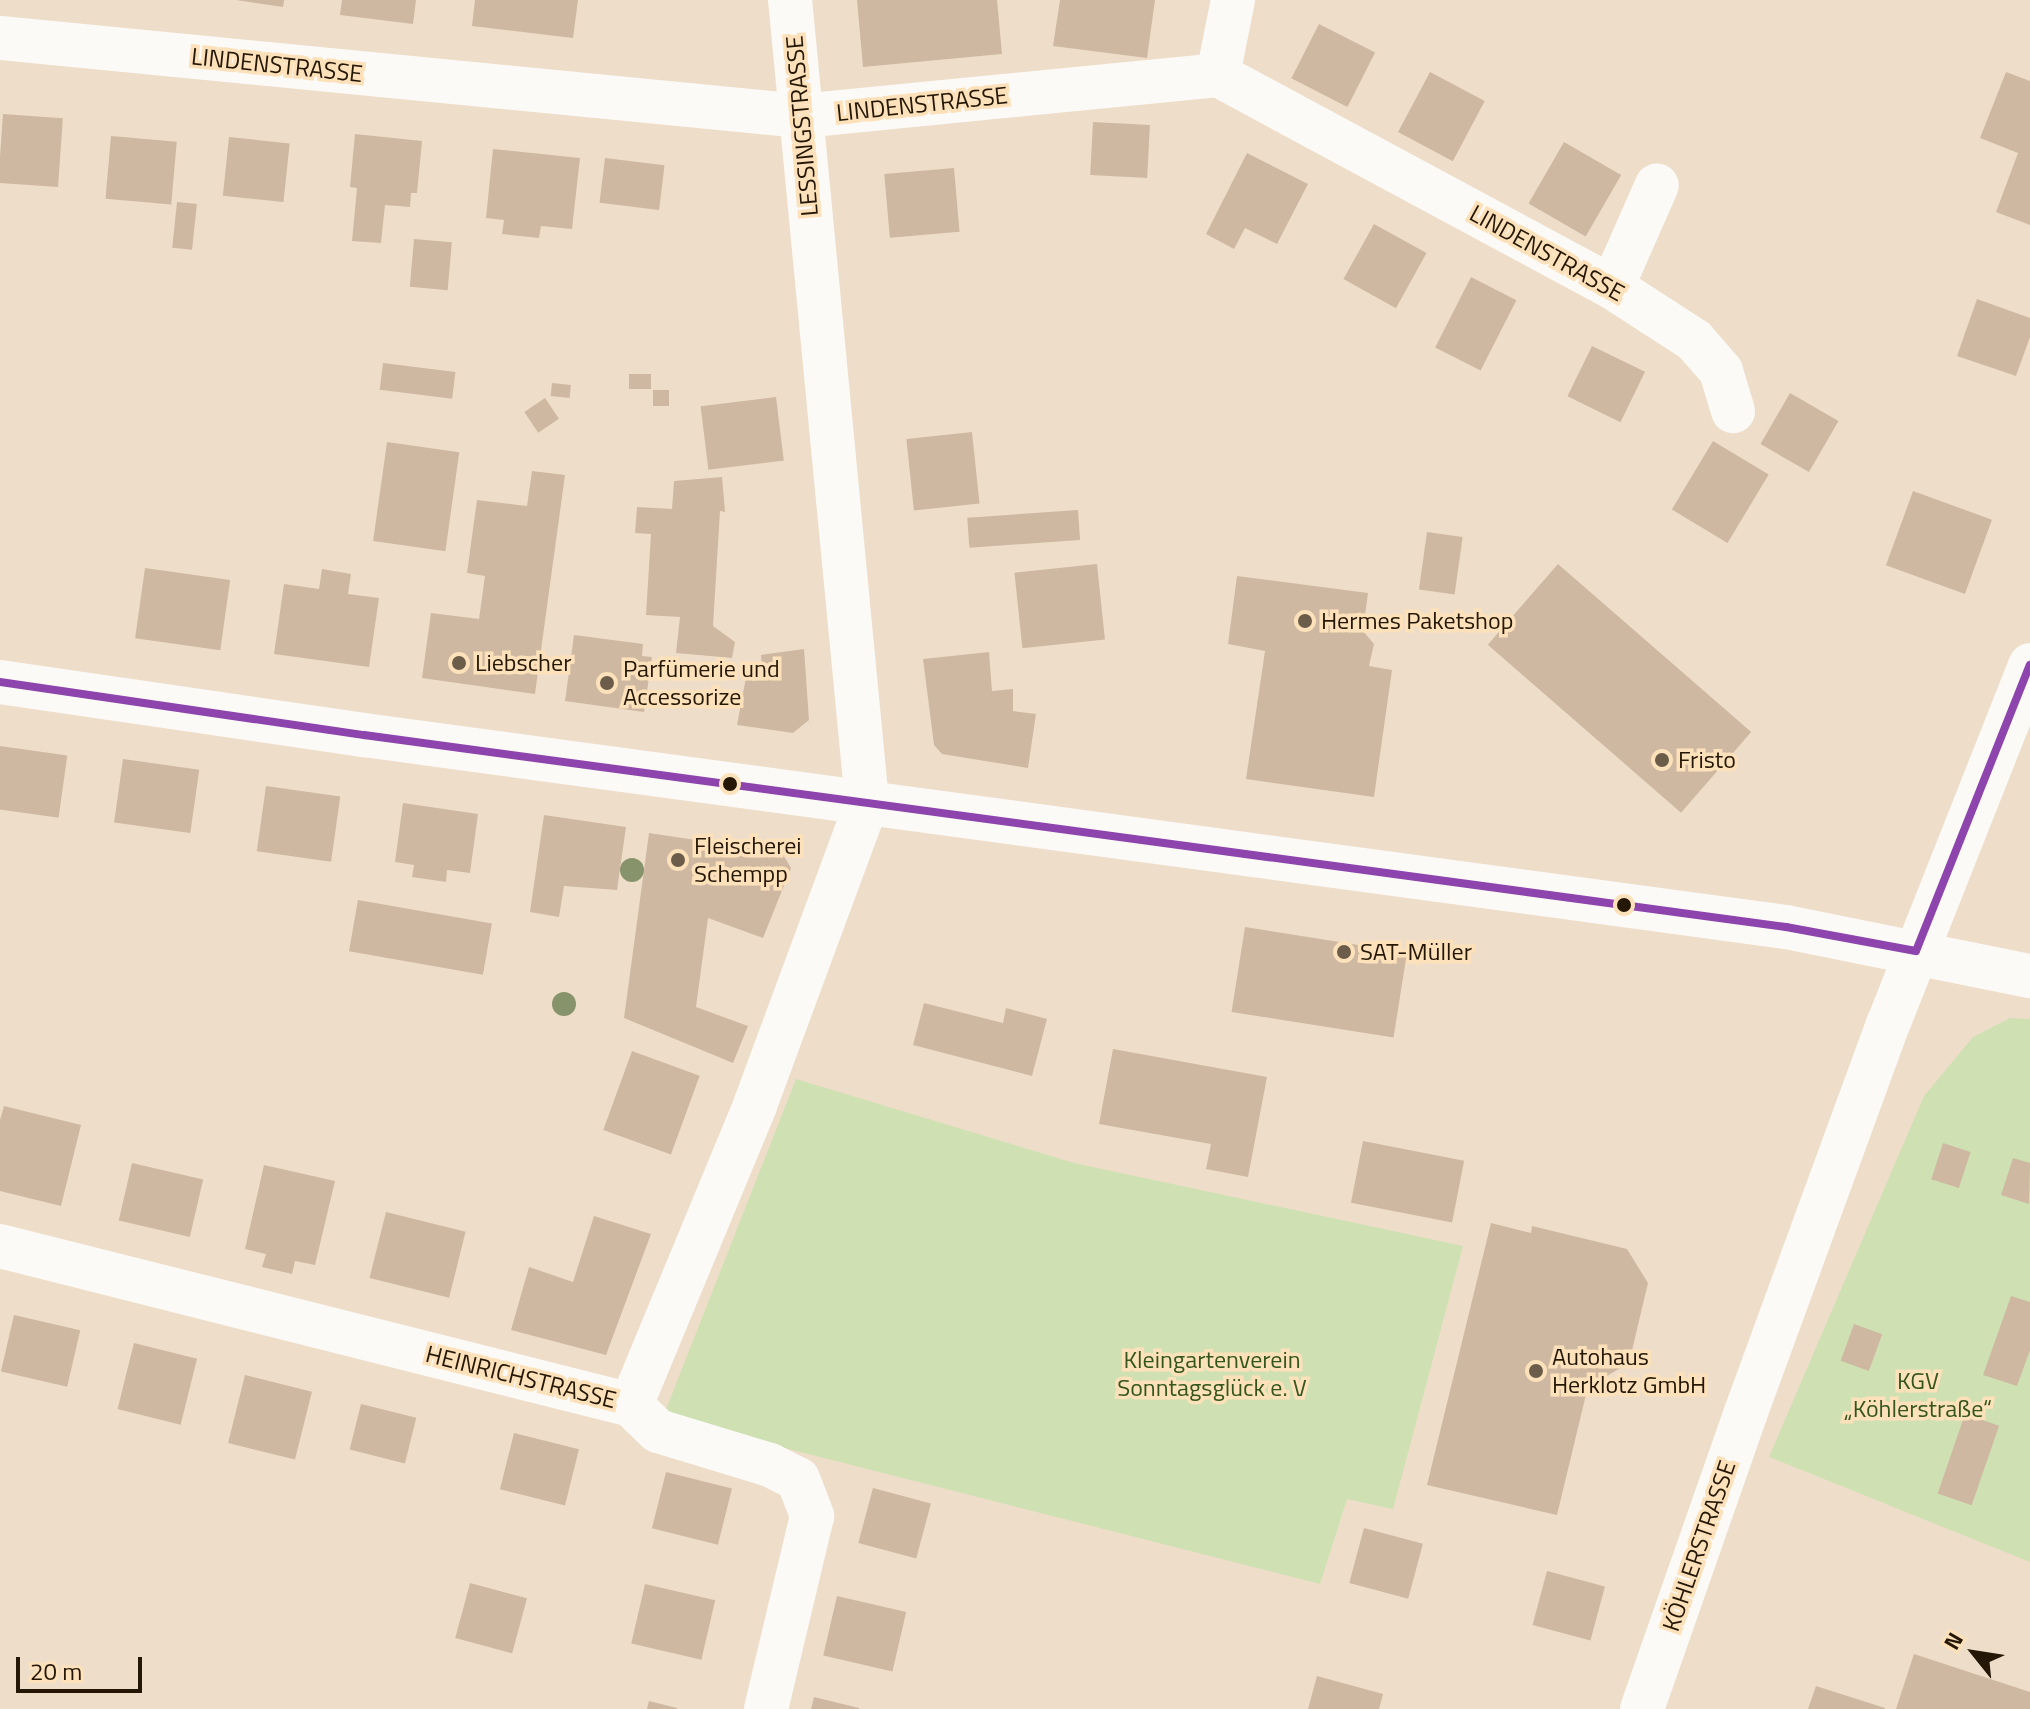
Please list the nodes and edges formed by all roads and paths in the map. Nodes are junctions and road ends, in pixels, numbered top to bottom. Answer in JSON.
{"nodes":[{"id":1,"x":790,"y":0,"type":"edge"},
{"id":2,"x":1233,"y":0,"type":"edge"},
{"id":3,"x":0,"y":38,"type":"edge"},
{"id":4,"x":1218,"y":75,"type":"junction"},
{"id":5,"x":801,"y":116,"type":"junction"},
{"id":6,"x":1657,"y":185,"type":"dead end"},
{"id":7,"x":1612,"y":287,"type":"junction"},
{"id":8,"x":1733,"y":411,"type":"dead end"},
{"id":9,"x":2030,"y":665,"type":"edge"},
{"id":10,"x":0,"y":682,"type":"edge"},
{"id":11,"x":867,"y":802,"type":"junction"},
{"id":12,"x":1916,"y":951,"type":"junction"},
{"id":13,"x":2030,"y":976,"type":"edge"},
{"id":14,"x":0,"y":1246,"type":"edge"},
{"id":15,"x":631,"y":1405,"type":"junction"},
{"id":16,"x":766,"y":1709,"type":"edge"},
{"id":17,"x":1642,"y":1709,"type":"edge"}],
"edges":[{"from":1,"to":5,"type":"street","name":"LESSINGSTRASSE"},
{"from":2,"to":4,"type":"street"},
{"from":3,"to":5,"type":"street","name":"LINDENSTRASSE"},
{"from":4,"to":5,"type":"street","name":"LINDENSTRASSE"},
{"from":4,"to":7,"type":"street","name":"LINDENSTRASSE"},
{"from":5,"to":11,"type":"street","name":"LESSINGSTRASSE"},
{"from":6,"to":7,"type":"street"},
{"from":7,"to":8,"type":"street","name":"LINDENSTRASSE"},
{"from":9,"to":12,"type":"street","name":"KÖHLERSTRASSE"},
{"from":10,"to":11,"type":"street"},
{"from":11,"to":12,"type":"street"},
{"from":11,"to":15,"type":"street","name":"LESSINGSTRASSE"},
{"from":12,"to":13,"type":"street"},
{"from":12,"to":17,"type":"street","name":"KÖHLERSTRASSE"},
{"from":14,"to":15,"type":"street","name":"HEINRICHSTRASSE"},
{"from":15,"to":16,"type":"street","name":"HEINRICHSTRASSE"}]}
